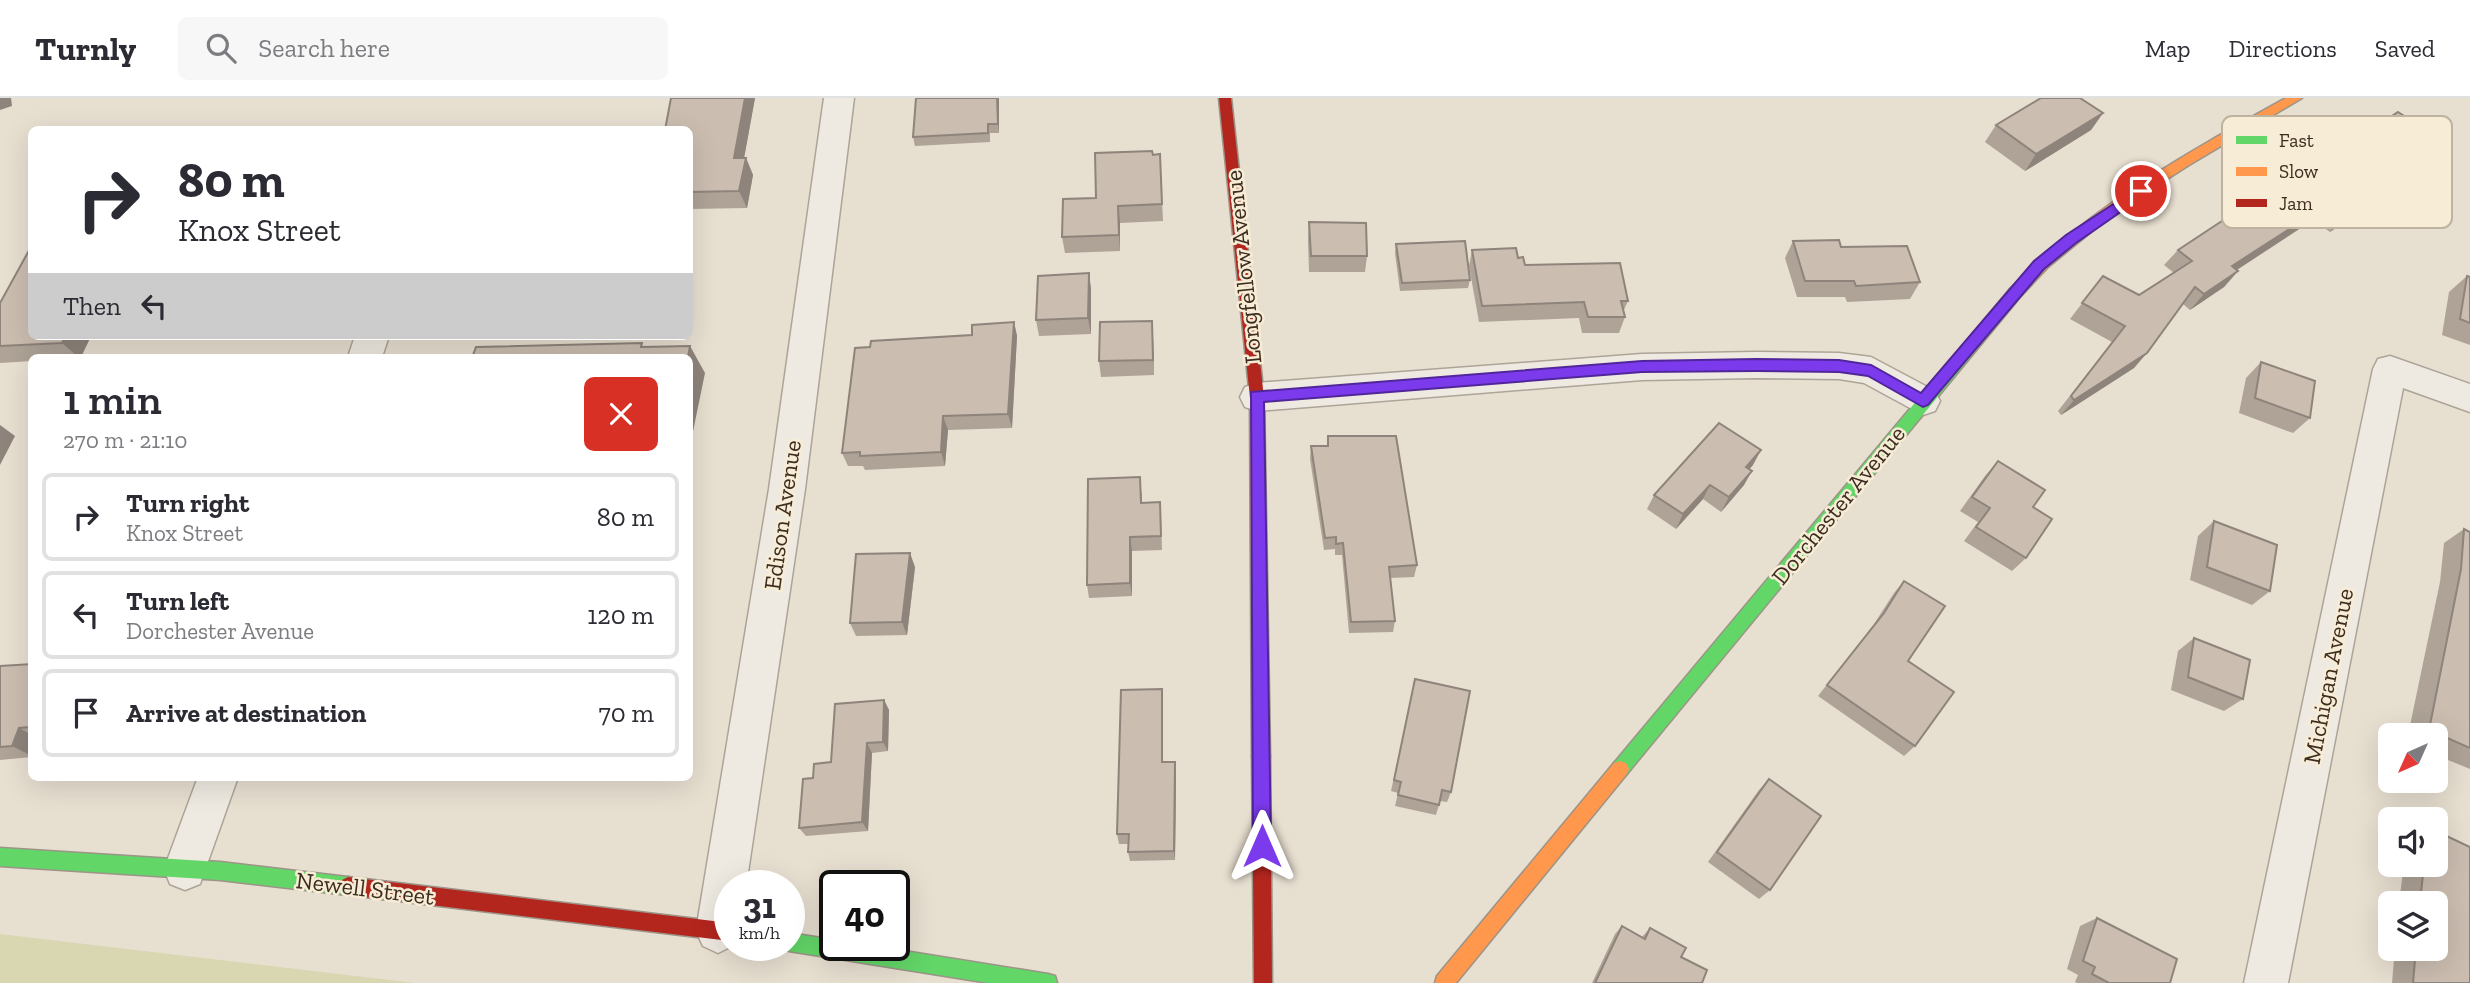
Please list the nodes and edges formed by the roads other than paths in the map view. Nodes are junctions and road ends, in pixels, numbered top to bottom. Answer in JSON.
{"nodes":[{"id":1,"x":839,"y":98,"type":"edge"},
{"id":2,"x":1225,"y":98,"type":"edge"},
{"id":3,"x":2296,"y":98,"type":"edge"},
{"id":4,"x":2265,"y":116,"type":"edge"},
{"id":5,"x":2222,"y":140,"type":"edge"},
{"id":6,"x":1256,"y":397,"type":"junction"},
{"id":7,"x":2470,"y":398,"type":"edge"},
{"id":8,"x":1923,"y":401,"type":"junction"},
{"id":9,"x":217,"y":781,"type":"edge"},
{"id":10,"x":0,"y":857,"type":"edge"},
{"id":11,"x":185,"y":869,"type":"junction"},
{"id":12,"x":733,"y":870,"type":"edge"},
{"id":13,"x":714,"y":931,"type":"edge"},
{"id":14,"x":805,"y":945,"type":"edge"},
{"id":15,"x":1048,"y":983,"type":"edge"},
{"id":16,"x":1263,"y":983,"type":"edge"},
{"id":17,"x":1444,"y":983,"type":"edge"},
{"id":18,"x":2266,"y":983,"type":"edge"}],
"edges":[{"from":1,"to":12,"type":"street","name":"Edison Avenue"},
{"from":2,"to":6,"type":"street","name":"Longfellow Avenue"},
{"from":3,"to":4,"type":"street","name":"Dorchester Avenue"},
{"from":5,"to":8,"type":"street","name":"Dorchester Avenue"},
{"from":6,"to":8,"type":"street"},
{"from":6,"to":16,"type":"street","name":"Longfellow Avenue"},
{"from":7,"to":18,"type":"street","name":"Michigan Avenue"},
{"from":8,"to":17,"type":"street","name":"Dorchester Avenue"},
{"from":9,"to":11,"type":"street"},
{"from":10,"to":11,"type":"street","name":"Newell Street"},
{"from":11,"to":13,"type":"street","name":"Newell Street"},
{"from":14,"to":15,"type":"street"}]}
